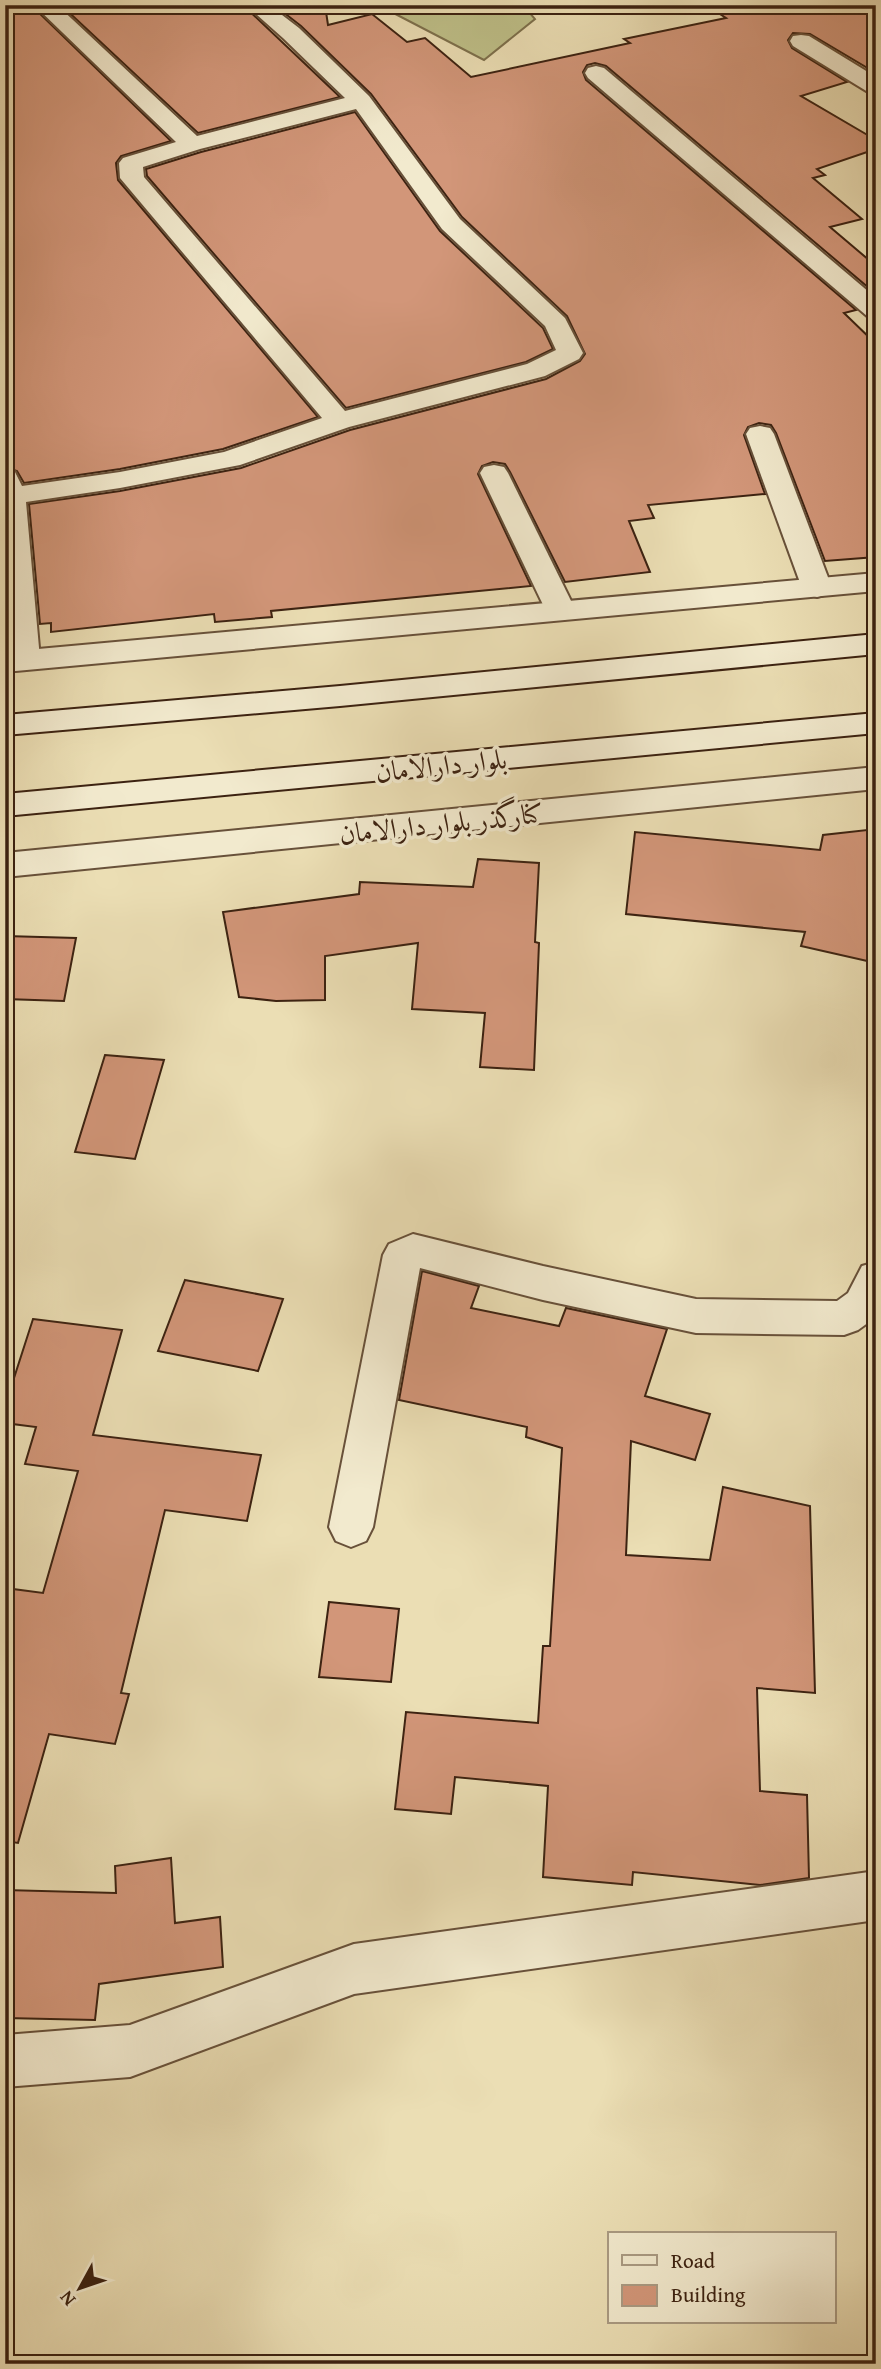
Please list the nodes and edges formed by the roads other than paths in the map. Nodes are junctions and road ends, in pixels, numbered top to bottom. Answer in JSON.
{"nodes":[{"id":1,"x":44,"y":5,"type":"edge"},
{"id":2,"x":256,"y":5,"type":"edge"},
{"id":3,"x":802,"y":41,"type":"dead end"},
{"id":4,"x":596,"y":73,"type":"dead end"},
{"id":5,"x":876,"y":87,"type":"edge"},
{"id":6,"x":361,"y":101,"type":"junction"},
{"id":7,"x":192,"y":145,"type":"junction"},
{"id":8,"x":876,"y":311,"type":"edge"},
{"id":9,"x":339,"y":421,"type":"junction"},
{"id":10,"x":760,"y":434,"type":"dead end"},
{"id":11,"x":494,"y":473,"type":"dead end"},
{"id":12,"x":8,"y":487,"type":"edge"},
{"id":13,"x":876,"y":582,"type":"edge"},
{"id":14,"x":817,"y":588,"type":"junction"},
{"id":15,"x":561,"y":611,"type":"junction"},
{"id":16,"x":876,"y":644,"type":"edge"},
{"id":17,"x":15,"y":661,"type":"edge"},
{"id":18,"x":876,"y":723,"type":"edge"},
{"id":19,"x":5,"y":725,"type":"edge"},
{"id":20,"x":876,"y":778,"type":"edge"},
{"id":21,"x":5,"y":805,"type":"edge"},
{"id":22,"x":5,"y":865,"type":"edge"},
{"id":23,"x":876,"y":1278,"type":"edge"},
{"id":24,"x":351,"y":1527,"type":"dead end"},
{"id":25,"x":876,"y":1895,"type":"edge"},
{"id":26,"x":5,"y":2061,"type":"edge"}],
"edges":[{"from":1,"to":7,"type":"street"},
{"from":2,"to":6,"type":"street"},
{"from":3,"to":5,"type":"street"},
{"from":4,"to":8,"type":"street"},
{"from":6,"to":7,"type":"street"},
{"from":6,"to":9,"type":"street"},
{"from":7,"to":9,"type":"street"},
{"from":9,"to":12,"type":"street"},
{"from":10,"to":14,"type":"street"},
{"from":11,"to":15,"type":"street"},
{"from":12,"to":17,"type":"street"},
{"from":13,"to":14,"type":"street"},
{"from":14,"to":15,"type":"street"},
{"from":15,"to":17,"type":"street"},
{"from":16,"to":19,"type":"street"},
{"from":18,"to":21,"type":"street","name":"بلوار دارالامان"},
{"from":20,"to":22,"type":"street","name":"کنارگذر بلوار دارالامان"},
{"from":23,"to":24,"type":"street"},
{"from":25,"to":26,"type":"street"}]}
